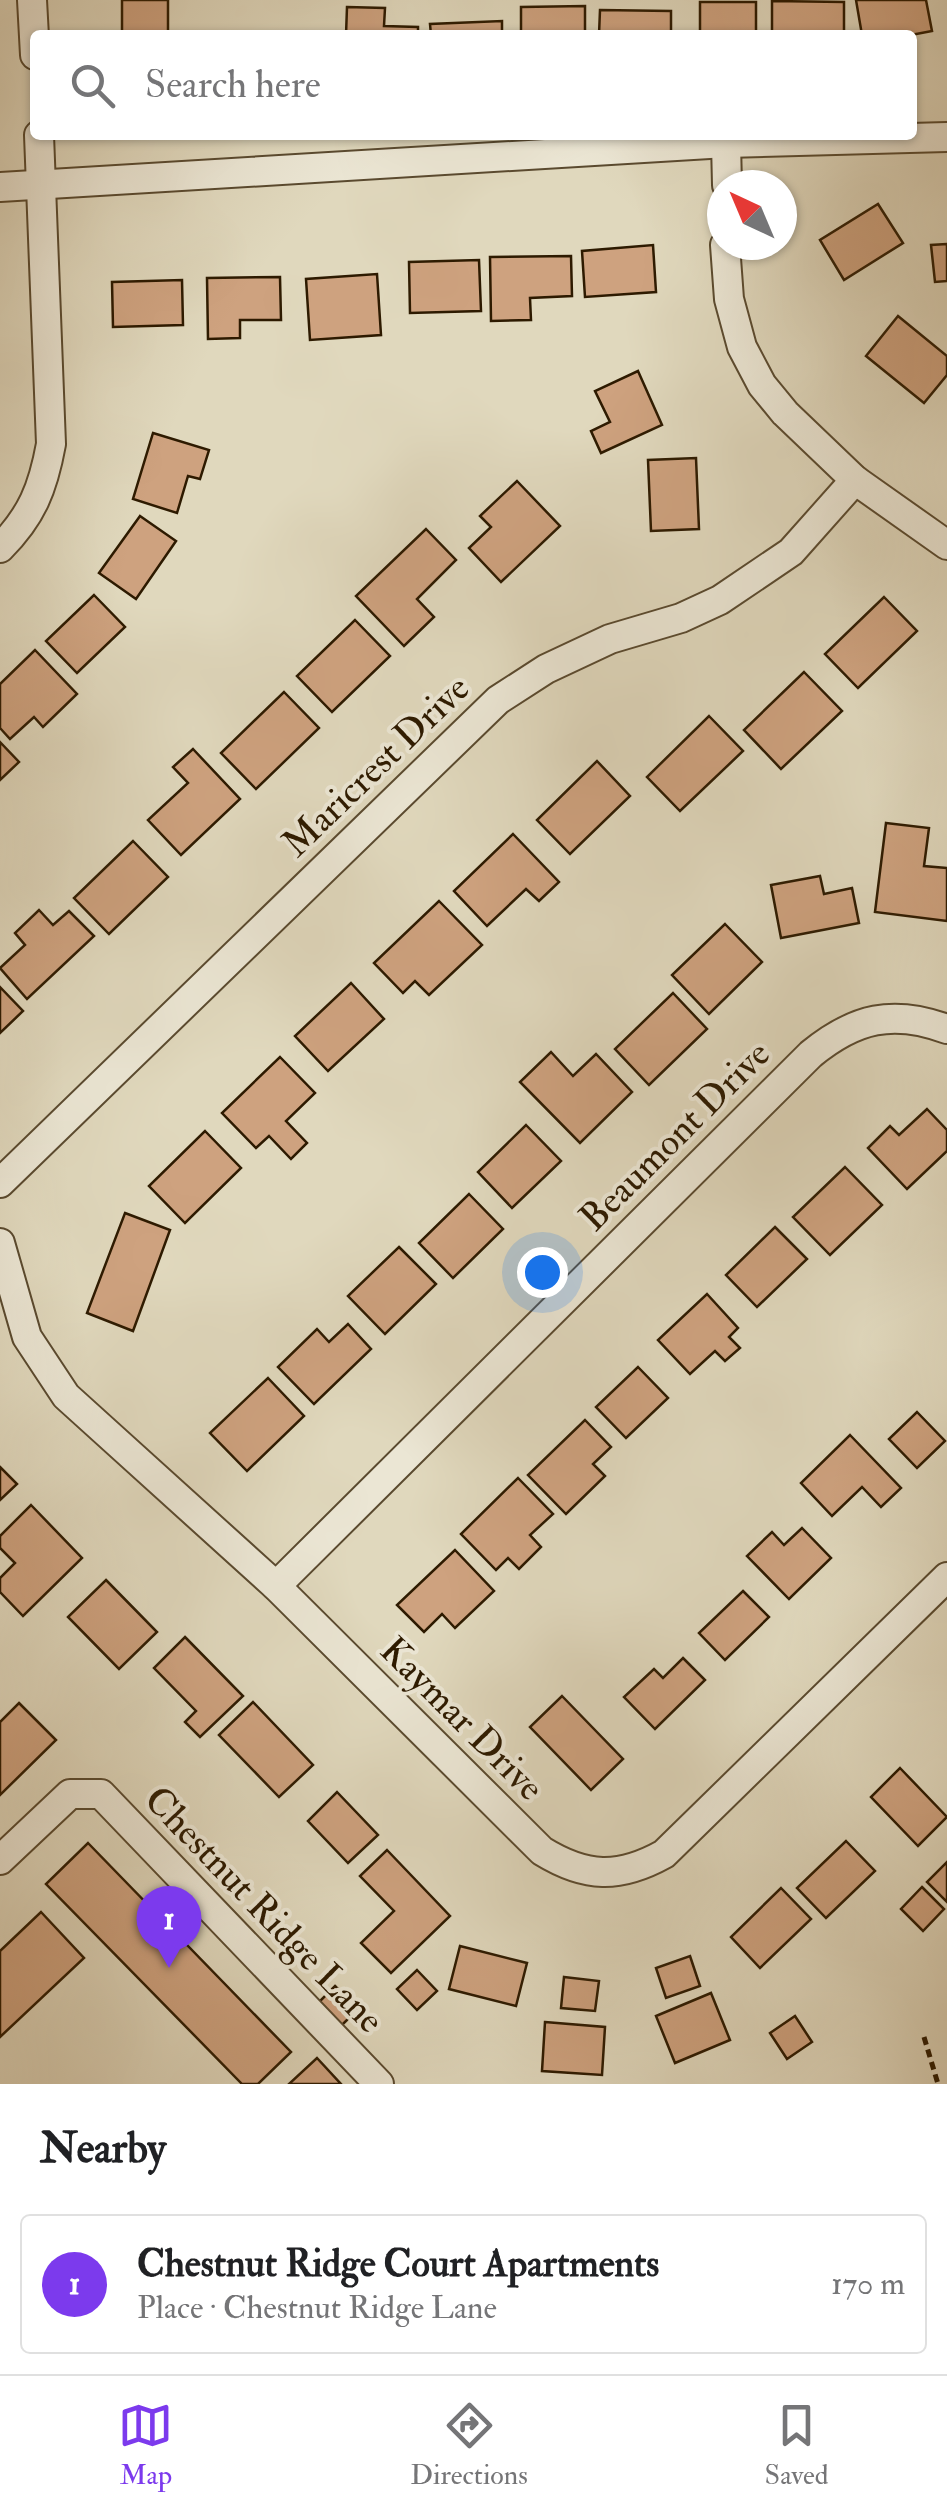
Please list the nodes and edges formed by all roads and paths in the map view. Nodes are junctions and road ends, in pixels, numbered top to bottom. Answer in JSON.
{"nodes":[{"id":1,"x":32,"y":0,"type":"edge"},
{"id":2,"x":34,"y":30,"type":"edge"},
{"id":3,"x":947,"y":136,"type":"edge"},
{"id":4,"x":917,"y":137,"type":"edge"},
{"id":5,"x":39,"y":140,"type":"edge"},
{"id":6,"x":821,"y":140,"type":"edge"},
{"id":7,"x":726,"y":143,"type":"junction"},
{"id":8,"x":727,"y":170,"type":"edge"},
{"id":9,"x":41,"y":184,"type":"junction"},
{"id":10,"x":0,"y":187,"type":"edge"},
{"id":11,"x":727,"y":260,"type":"edge"},
{"id":12,"x":854,"y":480,"type":"junction"},
{"id":13,"x":947,"y":546,"type":"edge"},
{"id":14,"x":0,"y":548,"type":"edge"},
{"id":15,"x":947,"y":1029,"type":"edge"},
{"id":16,"x":0,"y":1184,"type":"edge"},
{"id":17,"x":0,"y":1242,"type":"edge"},
{"id":18,"x":947,"y":1577,"type":"edge"},
{"id":19,"x":276,"y":1586,"type":"junction"},
{"id":20,"x":0,"y":1860,"type":"edge"},
{"id":21,"x":924,"y":2036,"type":"dead end"},
{"id":22,"x":379,"y":2084,"type":"edge"},
{"id":23,"x":938,"y":2084,"type":"edge"}],
"edges":[{"from":1,"to":2,"type":"street"},
{"from":3,"to":4,"type":"street"},
{"from":5,"to":9,"type":"street"},
{"from":6,"to":7,"type":"street"},
{"from":7,"to":8,"type":"street"},
{"from":7,"to":9,"type":"street"},
{"from":9,"to":10,"type":"street"},
{"from":9,"to":14,"type":"street"},
{"from":11,"to":12,"type":"street"},
{"from":12,"to":13,"type":"street"},
{"from":12,"to":16,"type":"street","name":"Maricrest Drive"},
{"from":15,"to":19,"type":"street","name":"Beaumont Drive"},
{"from":17,"to":19,"type":"street","name":"Kaymar Drive"},
{"from":18,"to":19,"type":"street","name":"Kaymar Drive"},
{"from":20,"to":22,"type":"street","name":"Chestnut Ridge Lane"},
{"from":21,"to":23,"type":"path"}]}
